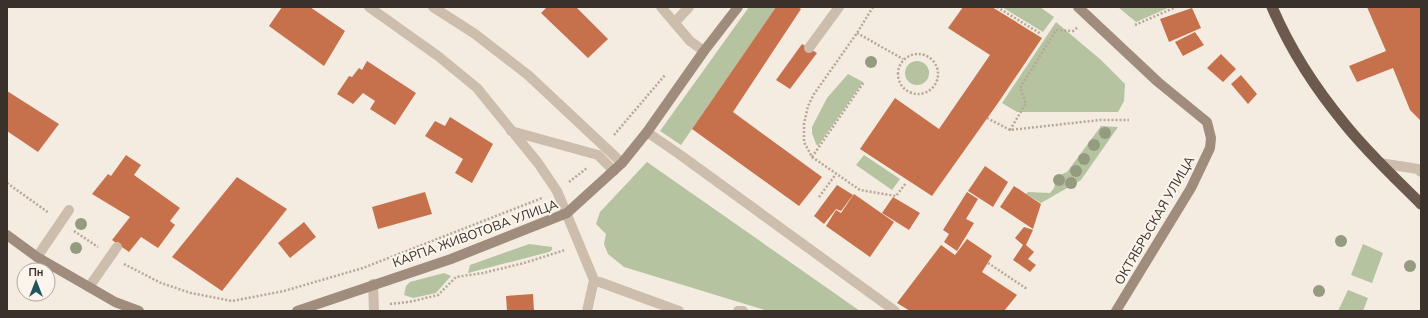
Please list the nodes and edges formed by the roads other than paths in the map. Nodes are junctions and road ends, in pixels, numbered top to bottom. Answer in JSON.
{"nodes":[{"id":1,"x":369,"y":7,"type":"edge"},
{"id":2,"x":433,"y":7,"type":"edge"},
{"id":3,"x":661,"y":7,"type":"edge"},
{"id":4,"x":689,"y":7,"type":"edge"},
{"id":5,"x":738,"y":7,"type":"edge"},
{"id":6,"x":839,"y":7,"type":"edge"},
{"id":7,"x":1078,"y":7,"type":"edge"},
{"id":8,"x":1272,"y":7,"type":"edge"},
{"id":9,"x":675,"y":22,"type":"junction"},
{"id":10,"x":809,"y":48,"type":"dead end"},
{"id":11,"x":704,"y":51,"type":"junction"},
{"id":12,"x":511,"y":131,"type":"junction"},
{"id":13,"x":647,"y":132,"type":"junction"},
{"id":14,"x":601,"y":151,"type":"junction"},
{"id":15,"x":622,"y":163,"type":"junction"},
{"id":16,"x":1380,"y":163,"type":"junction"},
{"id":17,"x":614,"y":171,"type":"junction"},
{"id":18,"x":1421,"y":172,"type":"edge"},
{"id":19,"x":1421,"y":204,"type":"edge"},
{"id":20,"x":69,"y":210,"type":"dead end"},
{"id":21,"x":566,"y":213,"type":"junction"},
{"id":22,"x":7,"y":236,"type":"edge"},
{"id":23,"x":114,"y":251,"type":"road end"},
{"id":24,"x":37,"y":257,"type":"junction"},
{"id":25,"x":594,"y":280,"type":"junction"},
{"id":26,"x":373,"y":284,"type":"junction"},
{"id":27,"x":89,"y":287,"type":"junction"},
{"id":28,"x":373,"y":308,"type":"edge"},
{"id":29,"x":139,"y":311,"type":"edge"},
{"id":30,"x":297,"y":311,"type":"edge"},
{"id":31,"x":587,"y":311,"type":"edge"},
{"id":32,"x":679,"y":311,"type":"edge"},
{"id":33,"x":738,"y":311,"type":"edge"},
{"id":34,"x":743,"y":311,"type":"edge"},
{"id":35,"x":896,"y":311,"type":"edge"},
{"id":36,"x":1116,"y":311,"type":"edge"}],
"edges":[{"from":1,"to":12,"type":"street"},
{"from":2,"to":14,"type":"street"},
{"from":3,"to":9,"type":"street"},
{"from":4,"to":9,"type":"street"},
{"from":5,"to":11,"type":"main road","name":"КАРПА ЖИВОТОВА УЛИЦА"},
{"from":6,"to":10,"type":"street"},
{"from":7,"to":36,"type":"main road","name":"ОКТЯБРЬСКАЯ УЛИЦА"},
{"from":8,"to":16,"type":"highway"},
{"from":9,"to":11,"type":"street"},
{"from":11,"to":13,"type":"main road","name":"КАРПА ЖИВОТОВА УЛИЦА"},
{"from":12,"to":14,"type":"street"},
{"from":12,"to":21,"type":"street"},
{"from":13,"to":15,"type":"main road","name":"КАРПА ЖИВОТОВА УЛИЦА"},
{"from":13,"to":35,"type":"street"},
{"from":14,"to":15,"type":"street"},
{"from":14,"to":17,"type":"street"},
{"from":15,"to":17,"type":"main road","name":"КАРПА ЖИВОТОВА УЛИЦА"},
{"from":16,"to":18,"type":"street"},
{"from":16,"to":19,"type":"highway"},
{"from":17,"to":21,"type":"main road","name":"КАРПА ЖИВОТОВА УЛИЦА"},
{"from":20,"to":24,"type":"street"},
{"from":21,"to":25,"type":"street"},
{"from":21,"to":26,"type":"main road","name":"КАРПА ЖИВОТОВА УЛИЦА"},
{"from":22,"to":24,"type":"main road"},
{"from":23,"to":27,"type":"street"},
{"from":24,"to":27,"type":"main road"},
{"from":25,"to":31,"type":"street"},
{"from":25,"to":32,"type":"street"},
{"from":26,"to":28,"type":"street"},
{"from":26,"to":30,"type":"main road","name":"КАРПА ЖИВОТОВА УЛИЦА"},
{"from":27,"to":29,"type":"main road"},
{"from":33,"to":34,"type":"street"}]}
